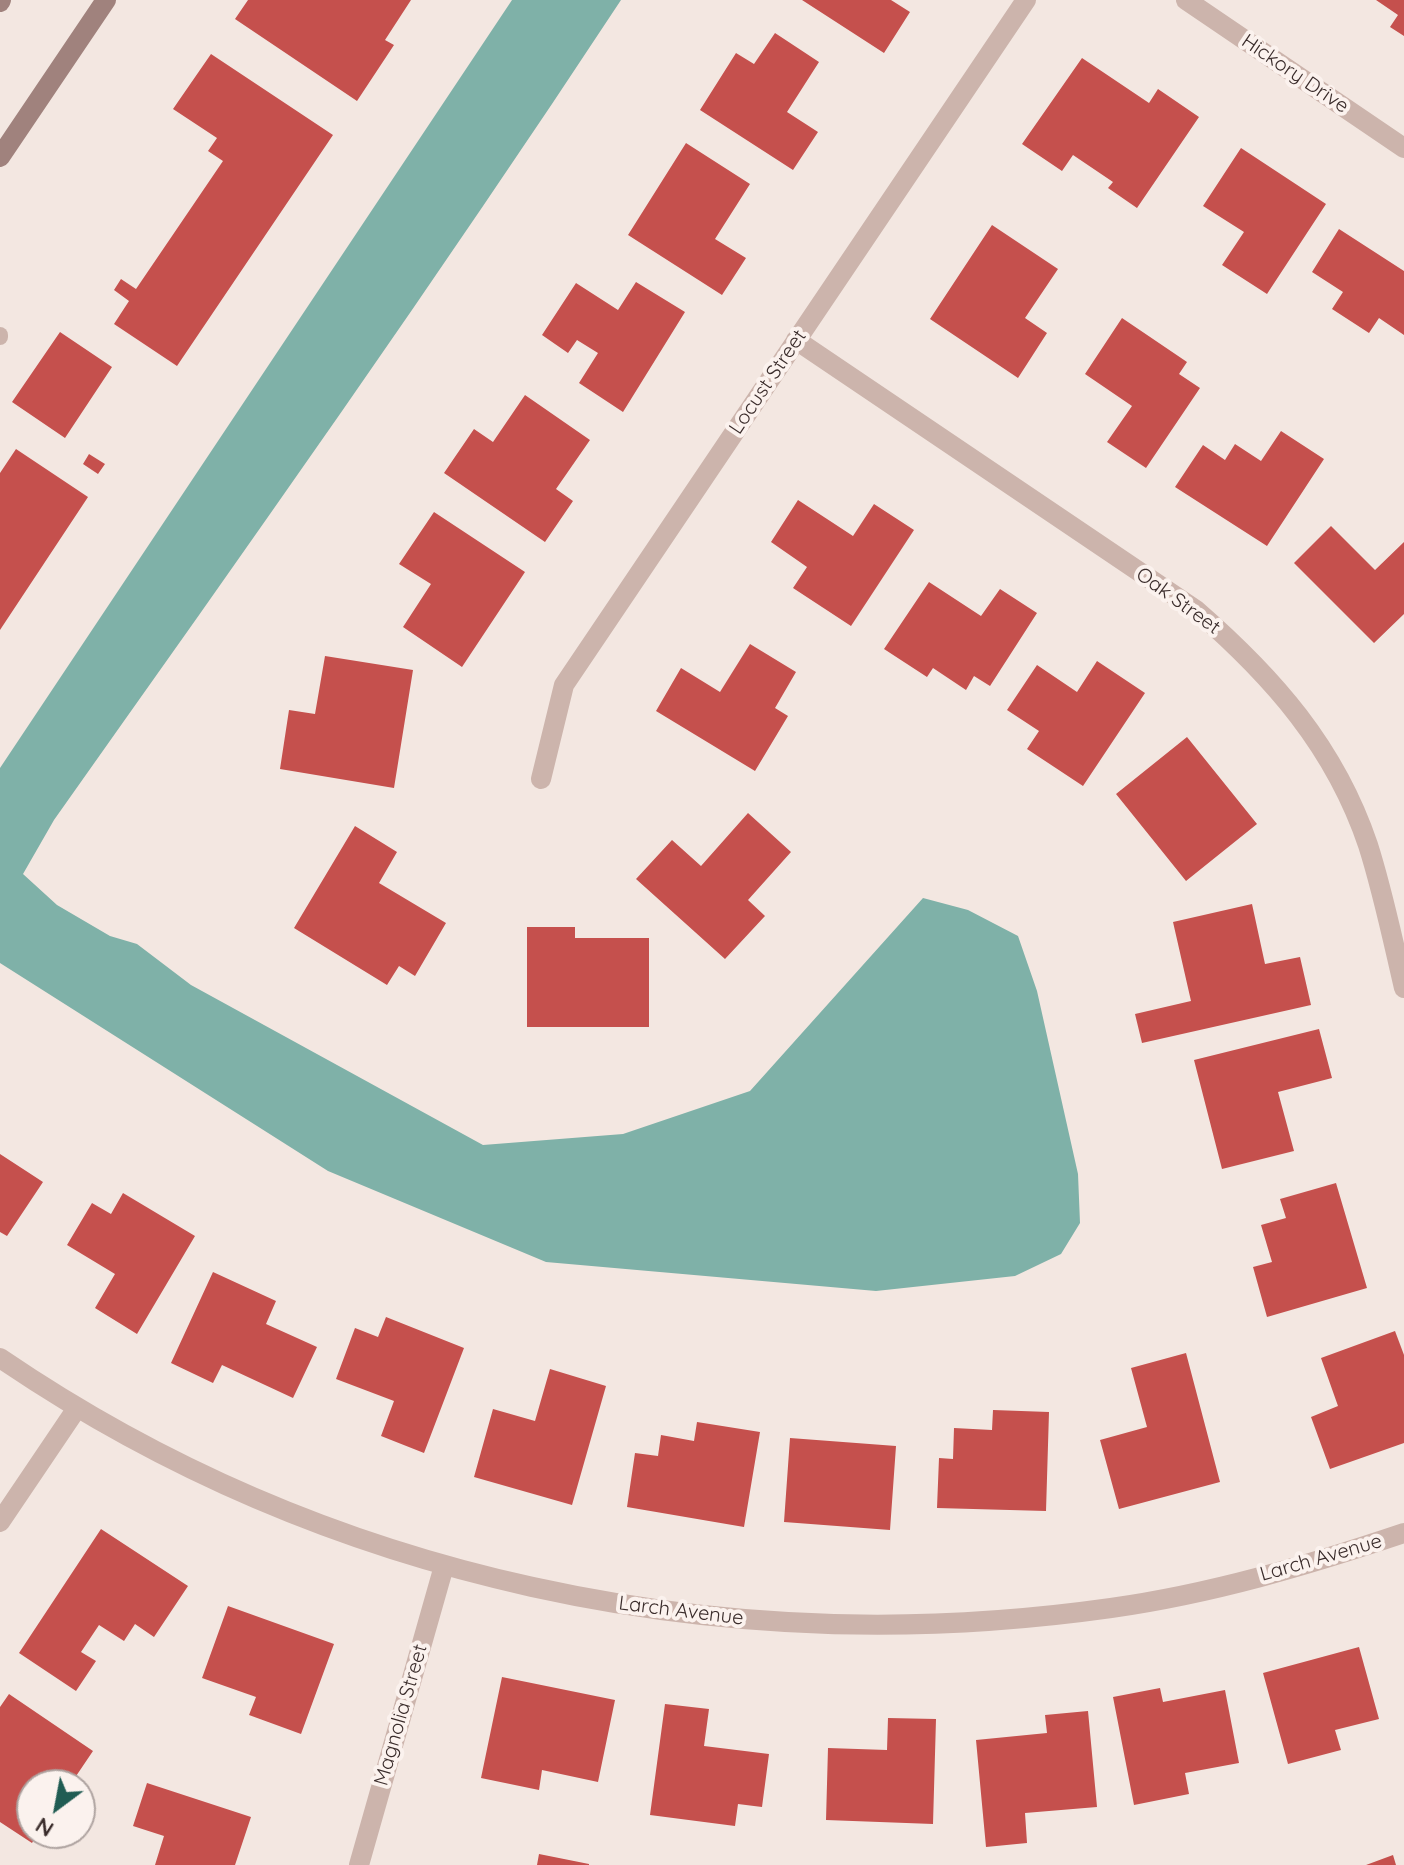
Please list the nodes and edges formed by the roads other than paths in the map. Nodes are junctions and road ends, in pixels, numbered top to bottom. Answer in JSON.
{"nodes":[{"id":1,"x":106,"y":0,"type":"edge"},
{"id":2,"x":1026,"y":0,"type":"edge"},
{"id":3,"x":1186,"y":0,"type":"edge"},
{"id":4,"x":1404,"y":148,"type":"edge"},
{"id":5,"x":0,"y":157,"type":"edge"},
{"id":6,"x":796,"y":340,"type":"junction"},
{"id":7,"x":541,"y":779,"type":"dead end"},
{"id":8,"x":1404,"y":988,"type":"edge"},
{"id":9,"x":0,"y":1358,"type":"edge"},
{"id":10,"x":77,"y":1408,"type":"junction"},
{"id":11,"x":0,"y":1522,"type":"edge"},
{"id":12,"x":1404,"y":1533,"type":"edge"},
{"id":13,"x":444,"y":1566,"type":"junction"},
{"id":14,"x":359,"y":1865,"type":"edge"}],
"edges":[{"from":1,"to":5,"type":"main road"},
{"from":2,"to":6,"type":"street","name":"Locust Street"},
{"from":3,"to":4,"type":"street","name":"Hickory Drive"},
{"from":6,"to":7,"type":"street","name":"Locust Street"},
{"from":6,"to":8,"type":"street","name":"Oak Street"},
{"from":9,"to":10,"type":"street","name":"Larch Avenue"},
{"from":10,"to":11,"type":"street"},
{"from":10,"to":13,"type":"street","name":"Larch Avenue"},
{"from":12,"to":13,"type":"street","name":"Larch Avenue"},
{"from":13,"to":14,"type":"street","name":"Magnolia Street"}]}
